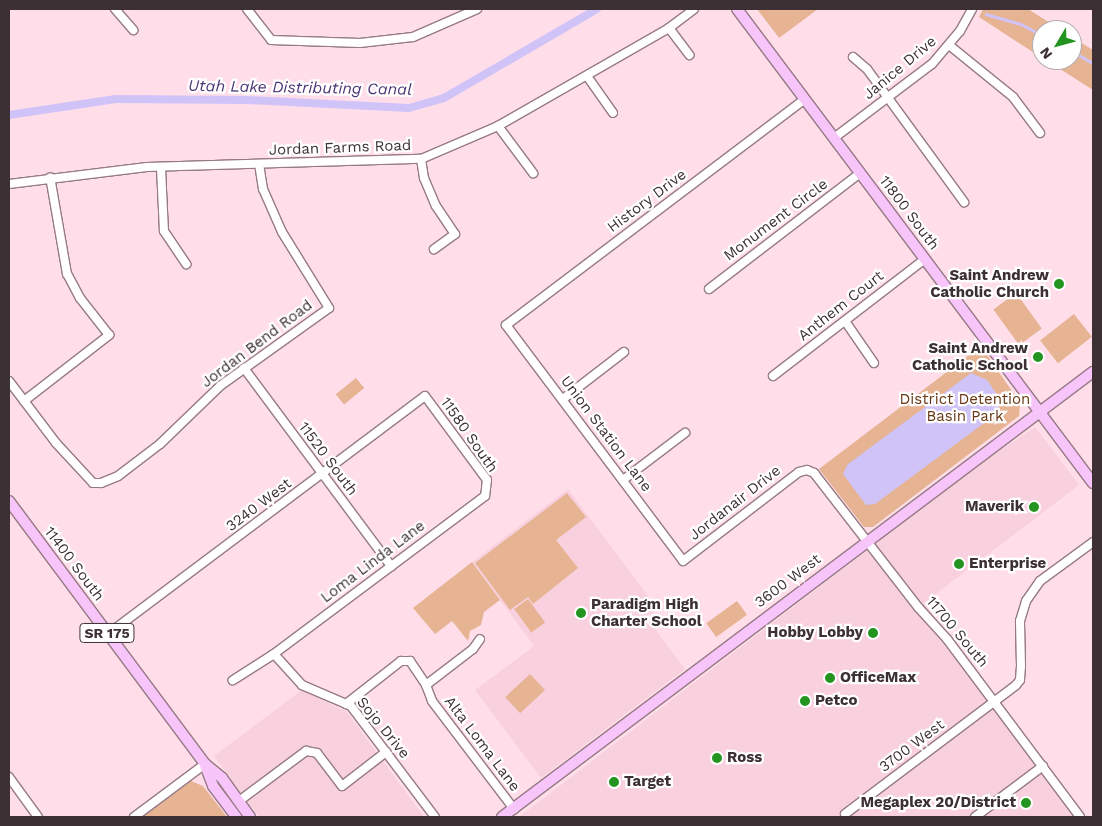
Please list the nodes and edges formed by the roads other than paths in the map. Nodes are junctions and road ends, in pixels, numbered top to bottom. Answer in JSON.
{"nodes":[{"id":1,"x":115,"y":9,"type":"edge"},
{"id":2,"x":247,"y":9,"type":"edge"},
{"id":3,"x":477,"y":9,"type":"edge"},
{"id":4,"x":694,"y":9,"type":"edge"},
{"id":5,"x":737,"y":9,"type":"edge"},
{"id":6,"x":972,"y":9,"type":"edge"},
{"id":7,"x":669,"y":28,"type":"junction"},
{"id":8,"x":133,"y":30,"type":"dead end"},
{"id":9,"x":949,"y":45,"type":"junction"},
{"id":10,"x":689,"y":54,"type":"dead end"},
{"id":11,"x":853,"y":57,"type":"dead end"},
{"id":12,"x":587,"y":76,"type":"junction"},
{"id":13,"x":887,"y":98,"type":"junction"},
{"id":14,"x":804,"y":99,"type":"junction"},
{"id":15,"x":613,"y":113,"type":"dead end"},
{"id":16,"x":498,"y":126,"type":"junction"},
{"id":17,"x":1040,"y":133,"type":"dead end"},
{"id":18,"x":834,"y":138,"type":"junction"},
{"id":19,"x":421,"y":159,"type":"junction"},
{"id":20,"x":259,"y":164,"type":"junction"},
{"id":21,"x":160,"y":168,"type":"junction"},
{"id":22,"x":860,"y":172,"type":"junction"},
{"id":23,"x":532,"y":173,"type":"dead end"},
{"id":24,"x":50,"y":177,"type":"junction"},
{"id":25,"x":9,"y":184,"type":"edge"},
{"id":26,"x":964,"y":202,"type":"dead end"},
{"id":27,"x":434,"y":249,"type":"dead end"},
{"id":28,"x":925,"y":259,"type":"junction"},
{"id":29,"x":186,"y":264,"type":"dead end"},
{"id":30,"x":709,"y":289,"type":"dead end"},
{"id":31,"x":845,"y":321,"type":"junction"},
{"id":32,"x":506,"y":325,"type":"joint"},
{"id":33,"x":624,"y":352,"type":"dead end"},
{"id":34,"x":874,"y":363,"type":"dead end"},
{"id":35,"x":244,"y":368,"type":"junction"},
{"id":36,"x":1093,"y":372,"type":"edge"},
{"id":37,"x":773,"y":376,"type":"dead end"},
{"id":38,"x":9,"y":382,"type":"edge"},
{"id":39,"x":425,"y":396,"type":"joint"},
{"id":40,"x":563,"y":399,"type":"junction"},
{"id":41,"x":24,"y":401,"type":"junction"},
{"id":42,"x":1040,"y":413,"type":"junction"},
{"id":43,"x":685,"y":433,"type":"dead end"},
{"id":44,"x":806,"y":470,"type":"joint"},
{"id":45,"x":323,"y":474,"type":"junction"},
{"id":46,"x":623,"y":480,"type":"junction"},
{"id":47,"x":1093,"y":483,"type":"edge"},
{"id":48,"x":487,"y":490,"type":"joint"},
{"id":49,"x":9,"y":501,"type":"edge"},
{"id":50,"x":866,"y":540,"type":"junction"},
{"id":51,"x":1093,"y":542,"type":"edge"},
{"id":52,"x":682,"y":561,"type":"joint"},
{"id":53,"x":391,"y":566,"type":"junction"},
{"id":54,"x":108,"y":634,"type":"junction"},
{"id":55,"x":480,"y":638,"type":"dead end"},
{"id":56,"x":274,"y":654,"type":"junction"},
{"id":57,"x":233,"y":680,"type":"dead end"},
{"id":58,"x":426,"y":684,"type":"junction"},
{"id":59,"x":995,"y":701,"type":"junction"},
{"id":60,"x":346,"y":704,"type":"junction"},
{"id":61,"x":386,"y":752,"type":"junction"},
{"id":62,"x":205,"y":764,"type":"junction"},
{"id":63,"x":1042,"y":766,"type":"junction"},
{"id":64,"x":9,"y":777,"type":"edge"},
{"id":65,"x":238,"y":801,"type":"junction"},
{"id":66,"x":514,"y":809,"type":"junction"},
{"id":67,"x":845,"y":814,"type":"dead end"},
{"id":68,"x":38,"y":817,"type":"edge"},
{"id":69,"x":134,"y":817,"type":"edge"},
{"id":70,"x":236,"y":817,"type":"edge"},
{"id":71,"x":250,"y":817,"type":"edge"},
{"id":72,"x":435,"y":817,"type":"edge"},
{"id":73,"x":502,"y":817,"type":"edge"},
{"id":74,"x":975,"y":817,"type":"edge"},
{"id":75,"x":1080,"y":817,"type":"edge"}],
"edges":[{"from":1,"to":8,"type":"street"},
{"from":2,"to":3,"type":"street"},
{"from":4,"to":7,"type":"street","name":"Jordan Farms Road"},
{"from":5,"to":14,"type":"main road","name":"11800 South"},
{"from":6,"to":9,"type":"street","name":"Janice Drive"},
{"from":7,"to":10,"type":"street"},
{"from":7,"to":12,"type":"street","name":"Jordan Farms Road"},
{"from":9,"to":13,"type":"street","name":"Janice Drive"},
{"from":9,"to":17,"type":"street"},
{"from":11,"to":13,"type":"street"},
{"from":12,"to":15,"type":"street"},
{"from":12,"to":16,"type":"street","name":"Jordan Farms Road"},
{"from":13,"to":18,"type":"street","name":"Janice Drive"},
{"from":13,"to":26,"type":"street"},
{"from":14,"to":18,"type":"main road","name":"11800 South"},
{"from":14,"to":32,"type":"street","name":"History Drive"},
{"from":16,"to":19,"type":"street","name":"Jordan Farms Road"},
{"from":16,"to":23,"type":"street"},
{"from":18,"to":22,"type":"main road","name":"11800 South"},
{"from":19,"to":20,"type":"street","name":"Jordan Farms Road"},
{"from":19,"to":27,"type":"street"},
{"from":20,"to":21,"type":"street","name":"Jordan Farms Road"},
{"from":20,"to":35,"type":"street","name":"Jordan Bend Road"},
{"from":21,"to":24,"type":"street","name":"Jordan Farms Road"},
{"from":21,"to":29,"type":"street"},
{"from":22,"to":28,"type":"main road","name":"11800 South"},
{"from":22,"to":30,"type":"street","name":"Monument Circle"},
{"from":24,"to":25,"type":"street","name":"Jordan Farms Road"},
{"from":24,"to":41,"type":"street"},
{"from":28,"to":31,"type":"street","name":"Anthem Court"},
{"from":28,"to":42,"type":"main road","name":"11800 South"},
{"from":31,"to":34,"type":"street"},
{"from":31,"to":37,"type":"street","name":"Anthem Court"},
{"from":32,"to":40,"type":"street","name":"Union Station Lane"},
{"from":33,"to":40,"type":"street"},
{"from":35,"to":41,"type":"street","name":"Jordan Bend Road"},
{"from":35,"to":45,"type":"street","name":"11520 South"},
{"from":36,"to":42,"type":"main road","name":"3600 West"},
{"from":38,"to":41,"type":"street"},
{"from":39,"to":45,"type":"street","name":"3240 West"},
{"from":39,"to":48,"type":"street","name":"11580 South"},
{"from":40,"to":46,"type":"street","name":"Union Station Lane"},
{"from":42,"to":47,"type":"main road","name":"11800 South"},
{"from":42,"to":50,"type":"main road","name":"3600 West"},
{"from":43,"to":46,"type":"street"},
{"from":44,"to":50,"type":"street","name":"11700 South"},
{"from":44,"to":52,"type":"street","name":"Jordanair Drive"},
{"from":45,"to":53,"type":"street","name":"11520 South"},
{"from":45,"to":54,"type":"street","name":"3240 West"},
{"from":46,"to":52,"type":"street","name":"Union Station Lane"},
{"from":48,"to":53,"type":"street","name":"Loma Linda Lane"},
{"from":49,"to":54,"type":"main road","name":"11400 South","number":"SR 175"},
{"from":50,"to":59,"type":"street","name":"11700 South"},
{"from":50,"to":66,"type":"main road","name":"3600 West"},
{"from":51,"to":59,"type":"street","name":"3700 West"},
{"from":53,"to":56,"type":"street","name":"Loma Linda Lane"},
{"from":54,"to":62,"type":"main road","name":"11400 South","number":"SR 175"},
{"from":55,"to":58,"type":"street"},
{"from":56,"to":57,"type":"street","name":"Loma Linda Lane"},
{"from":56,"to":60,"type":"street","name":"Sojo Drive"},
{"from":58,"to":60,"type":"street","name":"Alta Loma Lane"},
{"from":58,"to":66,"type":"street","name":"Alta Loma Lane"},
{"from":59,"to":63,"type":"street","name":"11700 South"},
{"from":59,"to":67,"type":"street","name":"3700 West"},
{"from":60,"to":61,"type":"street","name":"Sojo Drive"},
{"from":61,"to":65,"type":"street"},
{"from":61,"to":72,"type":"street","name":"Sojo Drive"},
{"from":62,"to":65,"type":"main road","name":"11400 South","number":"SR 175"},
{"from":62,"to":69,"type":"street"},
{"from":62,"to":70,"type":"main road","name":"11400 South","number":"SR 175"},
{"from":63,"to":74,"type":"street"},
{"from":63,"to":75,"type":"street","name":"11700 South"},
{"from":64,"to":68,"type":"street"},
{"from":65,"to":71,"type":"main road","name":"11400 South","number":"SR 175"},
{"from":66,"to":73,"type":"main road","name":"3600 West"}]}
